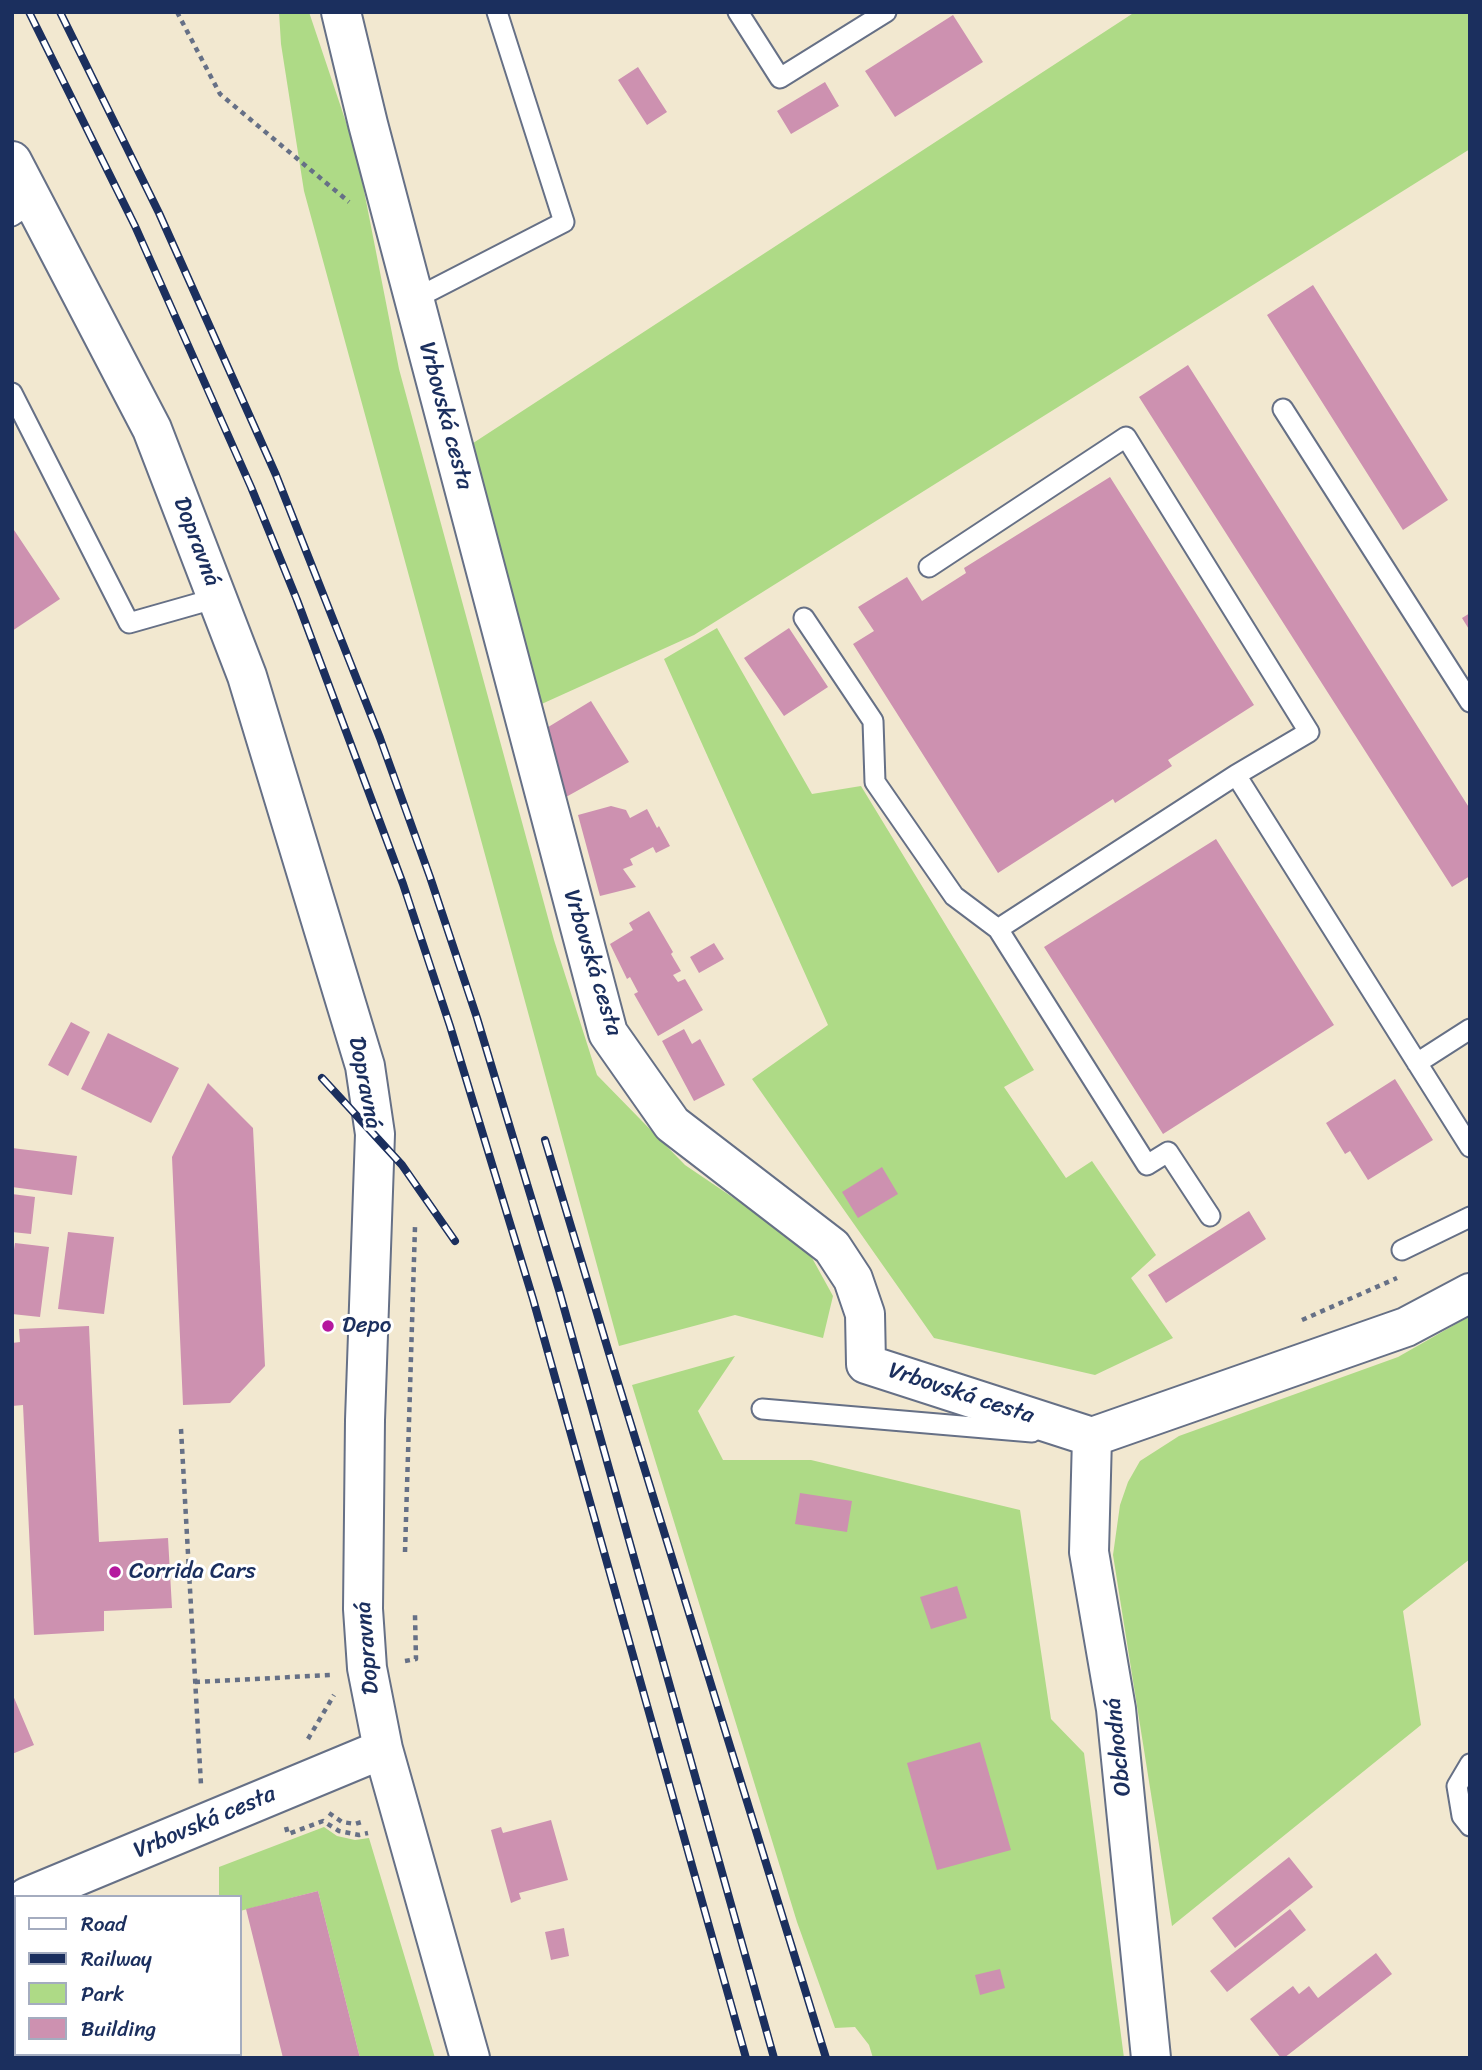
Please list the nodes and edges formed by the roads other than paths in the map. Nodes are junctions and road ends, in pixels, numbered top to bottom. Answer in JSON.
{"nodes":[{"id":1,"x":341,"y":12,"type":"edge"},
{"id":2,"x":497,"y":12,"type":"edge"},
{"id":3,"x":738,"y":12,"type":"edge"},
{"id":4,"x":886,"y":12,"type":"edge"},
{"id":5,"x":12,"y":161,"type":"edge"},
{"id":6,"x":23,"y":209,"type":"edge"},
{"id":7,"x":413,"y":295,"type":"junction"},
{"id":8,"x":12,"y":393,"type":"edge"},
{"id":9,"x":1283,"y":409,"type":"dead end"},
{"id":10,"x":929,"y":567,"type":"dead end"},
{"id":11,"x":217,"y":598,"type":"junction"},
{"id":12,"x":804,"y":618,"type":"dead end"},
{"id":13,"x":1470,"y":702,"type":"edge"},
{"id":14,"x":1236,"y":775,"type":"junction"},
{"id":15,"x":998,"y":929,"type":"junction"},
{"id":16,"x":1470,"y":1029,"type":"edge"},
{"id":17,"x":1417,"y":1063,"type":"junction"},
{"id":18,"x":1470,"y":1147,"type":"edge"},
{"id":19,"x":1210,"y":1216,"type":"dead end"},
{"id":20,"x":1470,"y":1217,"type":"edge"},
{"id":21,"x":1402,"y":1250,"type":"dead end"},
{"id":22,"x":1470,"y":1293,"type":"edge"},
{"id":23,"x":762,"y":1409,"type":"dead end"},
{"id":24,"x":1092,"y":1437,"type":"junction"},
{"id":25,"x":383,"y":1749,"type":"junction"},
{"id":26,"x":1470,"y":1764,"type":"edge"},
{"id":27,"x":1470,"y":1826,"type":"edge"},
{"id":28,"x":32,"y":1895,"type":"edge"},
{"id":29,"x":470,"y":2058,"type":"edge"},
{"id":30,"x":1151,"y":2058,"type":"edge"}],
"edges":[{"from":1,"to":7,"type":"street","name":"Vrbovská cesta"},
{"from":2,"to":7,"type":"lane"},
{"from":3,"to":4,"type":"lane"},
{"from":5,"to":6,"type":"street","name":"Dopravná"},
{"from":6,"to":11,"type":"street","name":"Dopravná"},
{"from":7,"to":24,"type":"street","name":"Vrbovská cesta"},
{"from":8,"to":11,"type":"lane"},
{"from":9,"to":13,"type":"lane"},
{"from":10,"to":14,"type":"lane"},
{"from":11,"to":25,"type":"street","name":"Dopravná"},
{"from":12,"to":15,"type":"lane"},
{"from":14,"to":15,"type":"lane"},
{"from":14,"to":17,"type":"lane"},
{"from":15,"to":19,"type":"lane"},
{"from":16,"to":17,"type":"lane"},
{"from":17,"to":18,"type":"lane"},
{"from":20,"to":21,"type":"lane"},
{"from":22,"to":24,"type":"street"},
{"from":23,"to":24,"type":"lane"},
{"from":24,"to":30,"type":"street","name":"Obchodná"},
{"from":25,"to":28,"type":"street","name":"Vrbovská cesta"},
{"from":25,"to":29,"type":"street","name":"Dopravná"},
{"from":26,"to":27,"type":"lane"}]}
